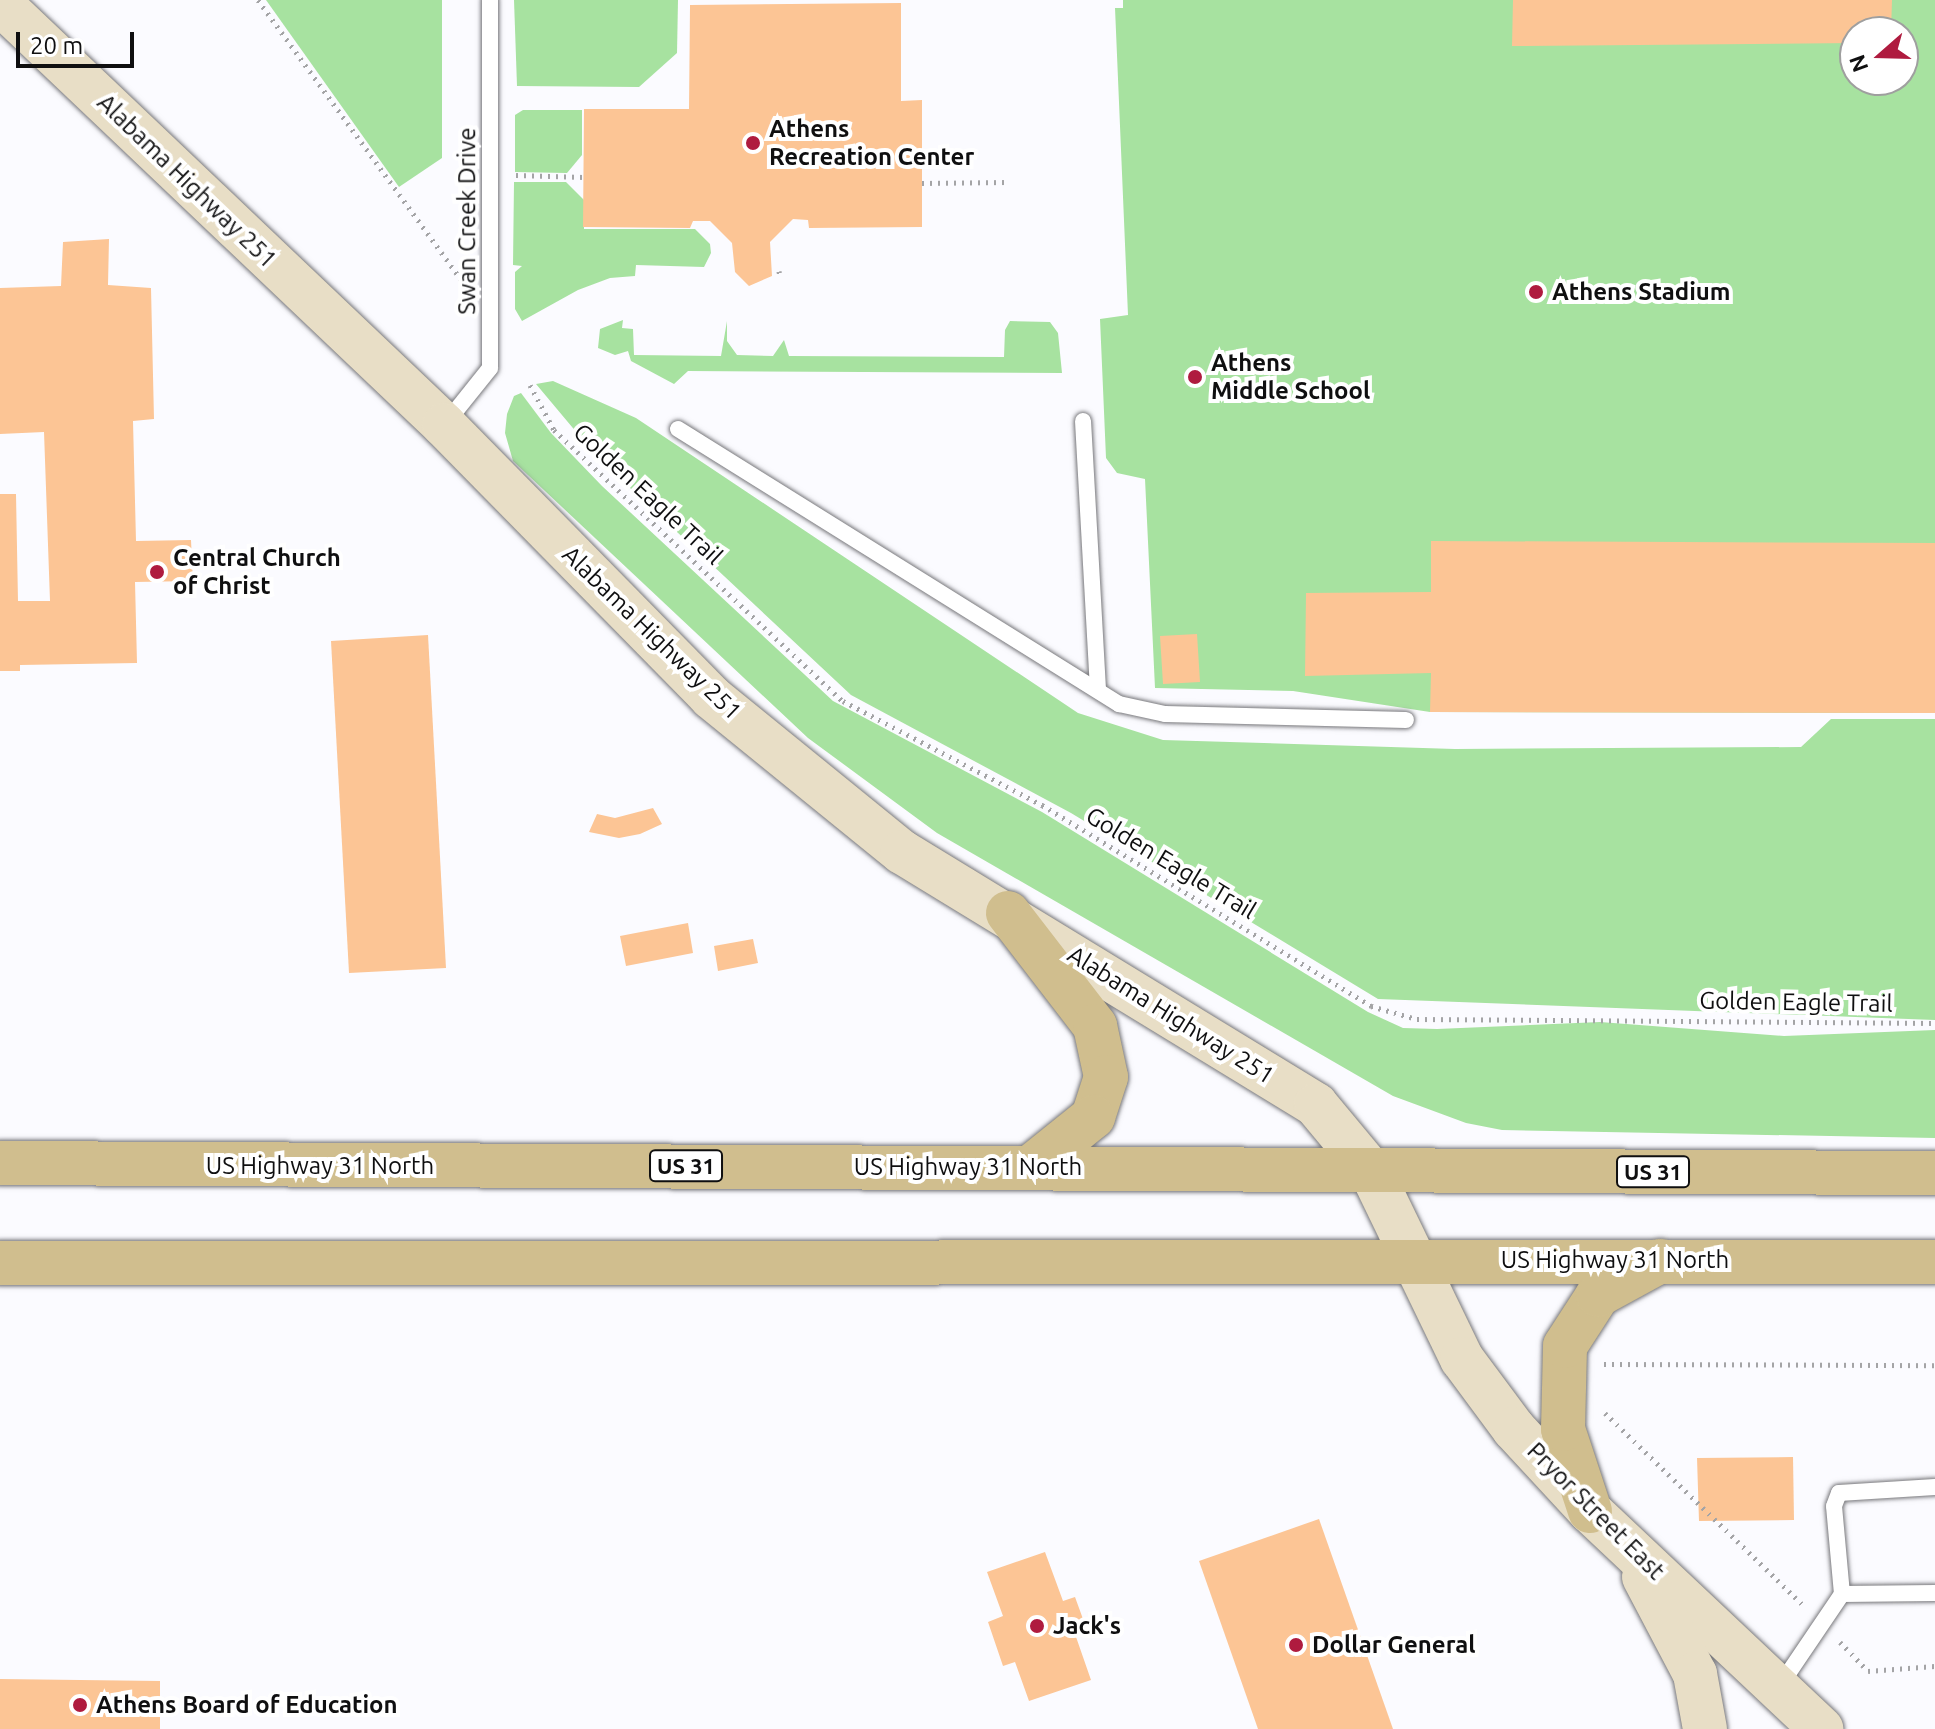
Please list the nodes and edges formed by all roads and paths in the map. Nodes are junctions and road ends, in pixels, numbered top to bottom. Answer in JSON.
{"nodes":[{"id":1,"x":258,"y":0,"type":"edge"},
{"id":2,"x":490,"y":0,"type":"edge"},
{"id":3,"x":0,"y":3,"type":"edge"},
{"id":4,"x":511,"y":175,"type":"dead end"},
{"id":5,"x":584,"y":177,"type":"dead end"},
{"id":6,"x":1008,"y":182,"type":"dead end"},
{"id":7,"x":922,"y":183,"type":"dead end"},
{"id":8,"x":468,"y":287,"type":"dead end"},
{"id":9,"x":530,"y":385,"type":"dead end"},
{"id":10,"x":1083,"y":421,"type":"dead end"},
{"id":11,"x":444,"y":425,"type":"junction"},
{"id":12,"x":678,"y":429,"type":"dead end"},
{"id":13,"x":1098,"y":691,"type":"junction"},
{"id":14,"x":1406,"y":720,"type":"dead end"},
{"id":15,"x":1008,"y":913,"type":"junction"},
{"id":16,"x":1935,"y":1023,"type":"edge"},
{"id":17,"x":0,"y":1163,"type":"edge"},
{"id":18,"x":1032,"y":1166,"type":"junction"},
{"id":19,"x":1371,"y":1171,"type":"junction"},
{"id":20,"x":1935,"y":1173,"type":"edge"},
{"id":21,"x":1417,"y":1258,"type":"junction"},
{"id":22,"x":1663,"y":1260,"type":"junction"},
{"id":23,"x":1935,"y":1262,"type":"edge"},
{"id":24,"x":0,"y":1263,"type":"edge"},
{"id":25,"x":1600,"y":1363,"type":"dead end"},
{"id":26,"x":1935,"y":1365,"type":"edge"},
{"id":27,"x":1601,"y":1401,"type":"dead end"},
{"id":28,"x":1935,"y":1487,"type":"edge"},
{"id":29,"x":1590,"y":1511,"type":"junction"},
{"id":30,"x":1628,"y":1547,"type":"junction"},
{"id":31,"x":1935,"y":1593,"type":"edge"},
{"id":32,"x":1842,"y":1594,"type":"junction"},
{"id":33,"x":1821,"y":1623,"type":"junction"},
{"id":34,"x":1935,"y":1666,"type":"edge"},
{"id":35,"x":1778,"y":1688,"type":"junction"},
{"id":36,"x":1705,"y":1729,"type":"edge"},
{"id":37,"x":1821,"y":1729,"type":"edge"}],
"edges":[{"from":1,"to":8,"type":"path"},
{"from":2,"to":11,"type":"lane","name":"Swan Creek Drive"},
{"from":3,"to":11,"type":"main road","name":"Alabama Highway 251"},
{"from":4,"to":5,"type":"path"},
{"from":6,"to":7,"type":"path"},
{"from":9,"to":16,"type":"path","name":"Golden Eagle Trail"},
{"from":10,"to":13,"type":"lane"},
{"from":11,"to":15,"type":"main road","name":"Alabama Highway 251"},
{"from":12,"to":13,"type":"lane"},
{"from":13,"to":14,"type":"lane"},
{"from":15,"to":18,"type":"main road"},
{"from":15,"to":19,"type":"main road","name":"Alabama Highway 251"},
{"from":17,"to":18,"type":"main road","name":"US Highway 31 North","number":"US 31"},
{"from":18,"to":19,"type":"main road","name":"US Highway 31 North","number":"US 31"},
{"from":19,"to":20,"type":"main road","name":"US Highway 31 North","number":"US 31"},
{"from":19,"to":21,"type":"main road","name":"Alabama Highway 251"},
{"from":21,"to":22,"type":"main road","name":"US Highway 31 North"},
{"from":21,"to":24,"type":"main road","name":"US Highway 31 North"},
{"from":21,"to":29,"type":"main road","name":"Pryor Street East"},
{"from":22,"to":23,"type":"main road","name":"US Highway 31 North"},
{"from":22,"to":29,"type":"main road"},
{"from":25,"to":26,"type":"path"},
{"from":27,"to":33,"type":"path"},
{"from":28,"to":32,"type":"lane"},
{"from":29,"to":30,"type":"main road","name":"Pryor Street East"},
{"from":30,"to":35,"type":"main road","name":"Pryor Street East"},
{"from":30,"to":36,"type":"main road"},
{"from":31,"to":32,"type":"lane"},
{"from":32,"to":33,"type":"lane"},
{"from":33,"to":34,"type":"path"},
{"from":33,"to":35,"type":"lane"},
{"from":35,"to":37,"type":"main road","name":"Pryor Street East"}]}
